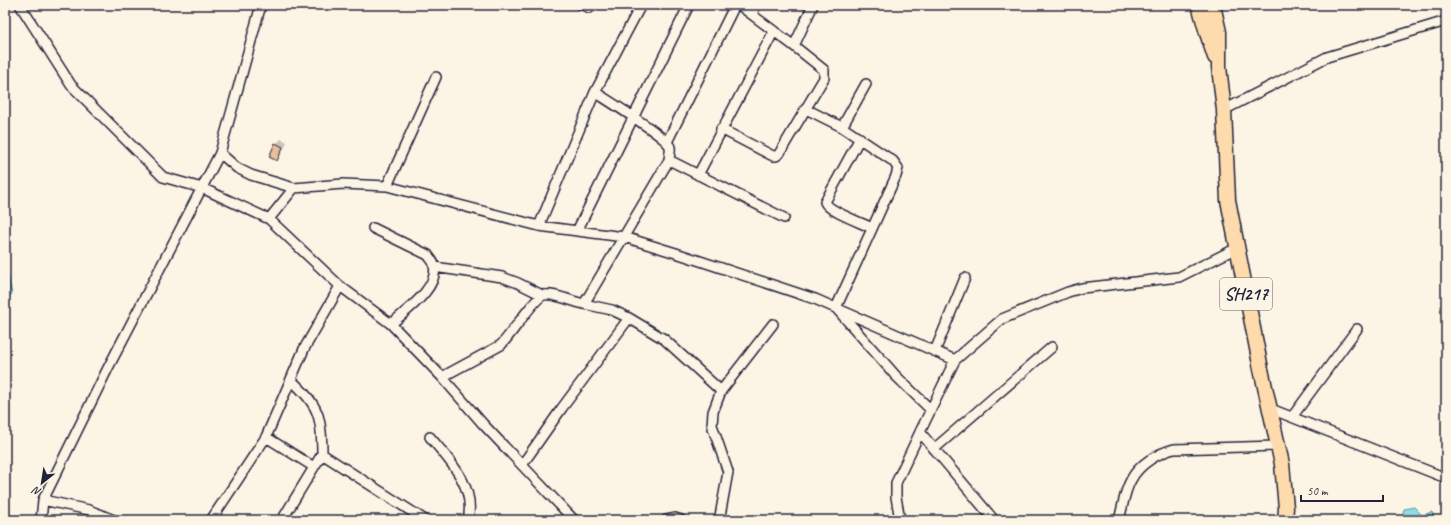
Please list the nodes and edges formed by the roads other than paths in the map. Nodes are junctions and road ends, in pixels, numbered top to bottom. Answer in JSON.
{"nodes":[{"id":1,"x":20,"y":5,"type":"edge"},
{"id":2,"x":261,"y":5,"type":"edge"},
{"id":3,"x":582,"y":5,"type":"edge"},
{"id":4,"x":592,"y":5,"type":"edge"},
{"id":5,"x":641,"y":5,"type":"edge"},
{"id":6,"x":689,"y":5,"type":"edge"},
{"id":7,"x":735,"y":5,"type":"edge"},
{"id":8,"x":739,"y":5,"type":"edge"},
{"id":9,"x":757,"y":5,"type":"edge"},
{"id":10,"x":813,"y":5,"type":"edge"},
{"id":11,"x":1199,"y":5,"type":"edge"},
{"id":12,"x":1213,"y":5,"type":"edge"},
{"id":13,"x":751,"y":14,"type":"junction"},
{"id":14,"x":1446,"y":21,"type":"edge"},
{"id":15,"x":774,"y":31,"type":"junction"},
{"id":16,"x":794,"y":46,"type":"junction"},
{"id":17,"x":1219,"y":67,"type":"junction"},
{"id":18,"x":436,"y":77,"type":"dead end"},
{"id":19,"x":866,"y":84,"type":"dead end"},
{"id":20,"x":595,"y":92,"type":"junction"},
{"id":21,"x":806,"y":109,"type":"junction"},
{"id":22,"x":1224,"y":110,"type":"junction"},
{"id":23,"x":633,"y":117,"type":"junction"},
{"id":24,"x":842,"y":127,"type":"junction"},
{"id":25,"x":721,"y":129,"type":"junction"},
{"id":26,"x":860,"y":138,"type":"junction"},
{"id":27,"x":667,"y":142,"type":"junction"},
{"id":28,"x":220,"y":153,"type":"junction"},
{"id":29,"x":669,"y":160,"type":"junction"},
{"id":30,"x":698,"y":175,"type":"junction"},
{"id":31,"x":387,"y":186,"type":"junction"},
{"id":32,"x":202,"y":188,"type":"junction"},
{"id":33,"x":294,"y":188,"type":"junction"},
{"id":34,"x":784,"y":218,"type":"dead end"},
{"id":35,"x":269,"y":219,"type":"junction"},
{"id":36,"x":539,"y":226,"type":"junction"},
{"id":37,"x":373,"y":228,"type":"dead end"},
{"id":38,"x":872,"y":228,"type":"junction"},
{"id":39,"x":577,"y":231,"type":"junction"},
{"id":40,"x":624,"y":237,"type":"junction"},
{"id":41,"x":1238,"y":248,"type":"junction"},
{"id":42,"x":434,"y":267,"type":"junction"},
{"id":43,"x":965,"y":278,"type":"dead end"},
{"id":44,"x":340,"y":286,"type":"junction"},
{"id":45,"x":542,"y":295,"type":"junction"},
{"id":46,"x":584,"y":304,"type":"junction"},
{"id":47,"x":836,"y":308,"type":"junction"},
{"id":48,"x":629,"y":318,"type":"junction"},
{"id":49,"x":391,"y":324,"type":"junction"},
{"id":50,"x":773,"y":324,"type":"dead end"},
{"id":51,"x":1357,"y":329,"type":"dead end"},
{"id":52,"x":1052,"y":347,"type":"dead end"},
{"id":53,"x":935,"y":351,"type":"junction"},
{"id":54,"x":955,"y":360,"type":"junction"},
{"id":55,"x":442,"y":377,"type":"junction"},
{"id":56,"x":291,"y":380,"type":"junction"},
{"id":57,"x":721,"y":391,"type":"junction"},
{"id":58,"x":1271,"y":409,"type":"junction"},
{"id":59,"x":931,"y":410,"type":"junction"},
{"id":60,"x":1292,"y":417,"type":"junction"},
{"id":61,"x":920,"y":432,"type":"junction"},
{"id":62,"x":430,"y":437,"type":"dead end"},
{"id":63,"x":266,"y":438,"type":"junction"},
{"id":64,"x":1278,"y":446,"type":"junction"},
{"id":65,"x":934,"y":449,"type":"junction"},
{"id":66,"x":322,"y":454,"type":"junction"},
{"id":67,"x":522,"y":465,"type":"junction"},
{"id":68,"x":314,"y":467,"type":"junction"},
{"id":69,"x":1446,"y":478,"type":"edge"},
{"id":70,"x":43,"y":500,"type":"junction"},
{"id":71,"x":41,"y":520,"type":"edge"},
{"id":72,"x":114,"y":520,"type":"edge"},
{"id":73,"x":211,"y":520,"type":"edge"},
{"id":74,"x":282,"y":520,"type":"edge"},
{"id":75,"x":425,"y":520,"type":"edge"},
{"id":76,"x":468,"y":520,"type":"edge"},
{"id":77,"x":574,"y":520,"type":"edge"},
{"id":78,"x":666,"y":520,"type":"edge"},
{"id":79,"x":681,"y":520,"type":"edge"},
{"id":80,"x":718,"y":520,"type":"edge"},
{"id":81,"x":900,"y":520,"type":"edge"},
{"id":82,"x":994,"y":520,"type":"edge"},
{"id":83,"x":1120,"y":520,"type":"edge"},
{"id":84,"x":1285,"y":520,"type":"edge"}],
"edges":[{"from":1,"to":32,"type":"street"},
{"from":2,"to":28,"type":"street"},
{"from":3,"to":4,"type":"street"},
{"from":5,"to":20,"type":"street"},
{"from":6,"to":23,"type":"street"},
{"from":7,"to":27,"type":"street"},
{"from":8,"to":13,"type":"street"},
{"from":9,"to":13,"type":"street"},
{"from":10,"to":16,"type":"street"},
{"from":11,"to":17,"type":"main road","number":"SH217"},
{"from":12,"to":17,"type":"main road","number":"SH217"},
{"from":13,"to":15,"type":"street"},
{"from":14,"to":22,"type":"street"},
{"from":15,"to":16,"type":"street"},
{"from":15,"to":25,"type":"street"},
{"from":16,"to":21,"type":"street"},
{"from":17,"to":22,"type":"main road","number":"SH217"},
{"from":18,"to":31,"type":"street"},
{"from":19,"to":24,"type":"street"},
{"from":20,"to":23,"type":"street"},
{"from":20,"to":36,"type":"street"},
{"from":21,"to":24,"type":"street"},
{"from":21,"to":25,"type":"street"},
{"from":22,"to":41,"type":"main road","number":"SH217"},
{"from":23,"to":27,"type":"street"},
{"from":23,"to":39,"type":"street"},
{"from":24,"to":26,"type":"street"},
{"from":25,"to":30,"type":"street"},
{"from":26,"to":38,"type":"street"},
{"from":26,"to":38,"type":"street"},
{"from":27,"to":29,"type":"street"},
{"from":28,"to":32,"type":"street"},
{"from":28,"to":33,"type":"street"},
{"from":29,"to":30,"type":"street"},
{"from":29,"to":40,"type":"street"},
{"from":30,"to":34,"type":"street"},
{"from":31,"to":33,"type":"street"},
{"from":31,"to":36,"type":"street"},
{"from":32,"to":35,"type":"street"},
{"from":32,"to":70,"type":"street"},
{"from":33,"to":35,"type":"street"},
{"from":35,"to":44,"type":"street"},
{"from":36,"to":39,"type":"street"},
{"from":37,"to":42,"type":"street"},
{"from":38,"to":47,"type":"street"},
{"from":39,"to":40,"type":"street"},
{"from":40,"to":46,"type":"street"},
{"from":40,"to":47,"type":"street"},
{"from":41,"to":54,"type":"street"},
{"from":41,"to":58,"type":"main road","number":"SH217"},
{"from":42,"to":45,"type":"street"},
{"from":42,"to":49,"type":"street"},
{"from":43,"to":53,"type":"street"},
{"from":44,"to":49,"type":"street"},
{"from":44,"to":56,"type":"street"},
{"from":45,"to":46,"type":"street"},
{"from":45,"to":55,"type":"street"},
{"from":46,"to":48,"type":"street"},
{"from":47,"to":53,"type":"street"},
{"from":47,"to":59,"type":"street"},
{"from":48,"to":57,"type":"street"},
{"from":48,"to":67,"type":"street"},
{"from":49,"to":55,"type":"street"},
{"from":50,"to":57,"type":"street"},
{"from":51,"to":60,"type":"street"},
{"from":52,"to":65,"type":"street"},
{"from":53,"to":54,"type":"street"},
{"from":54,"to":59,"type":"street"},
{"from":55,"to":67,"type":"street"},
{"from":56,"to":63,"type":"street"},
{"from":56,"to":66,"type":"street"},
{"from":57,"to":80,"type":"street"},
{"from":58,"to":60,"type":"street"},
{"from":58,"to":64,"type":"main road","number":"SH217"},
{"from":59,"to":61,"type":"street"},
{"from":60,"to":69,"type":"street"},
{"from":61,"to":65,"type":"street"},
{"from":61,"to":81,"type":"street"},
{"from":62,"to":76,"type":"street"},
{"from":63,"to":68,"type":"street"},
{"from":63,"to":73,"type":"street"},
{"from":64,"to":83,"type":"street"},
{"from":64,"to":84,"type":"main road","number":"SH217"},
{"from":65,"to":82,"type":"street"},
{"from":66,"to":68,"type":"street"},
{"from":66,"to":75,"type":"street"},
{"from":67,"to":77,"type":"street"},
{"from":68,"to":74,"type":"street"},
{"from":70,"to":71,"type":"street"},
{"from":70,"to":72,"type":"street"},
{"from":78,"to":79,"type":"street"}]}
